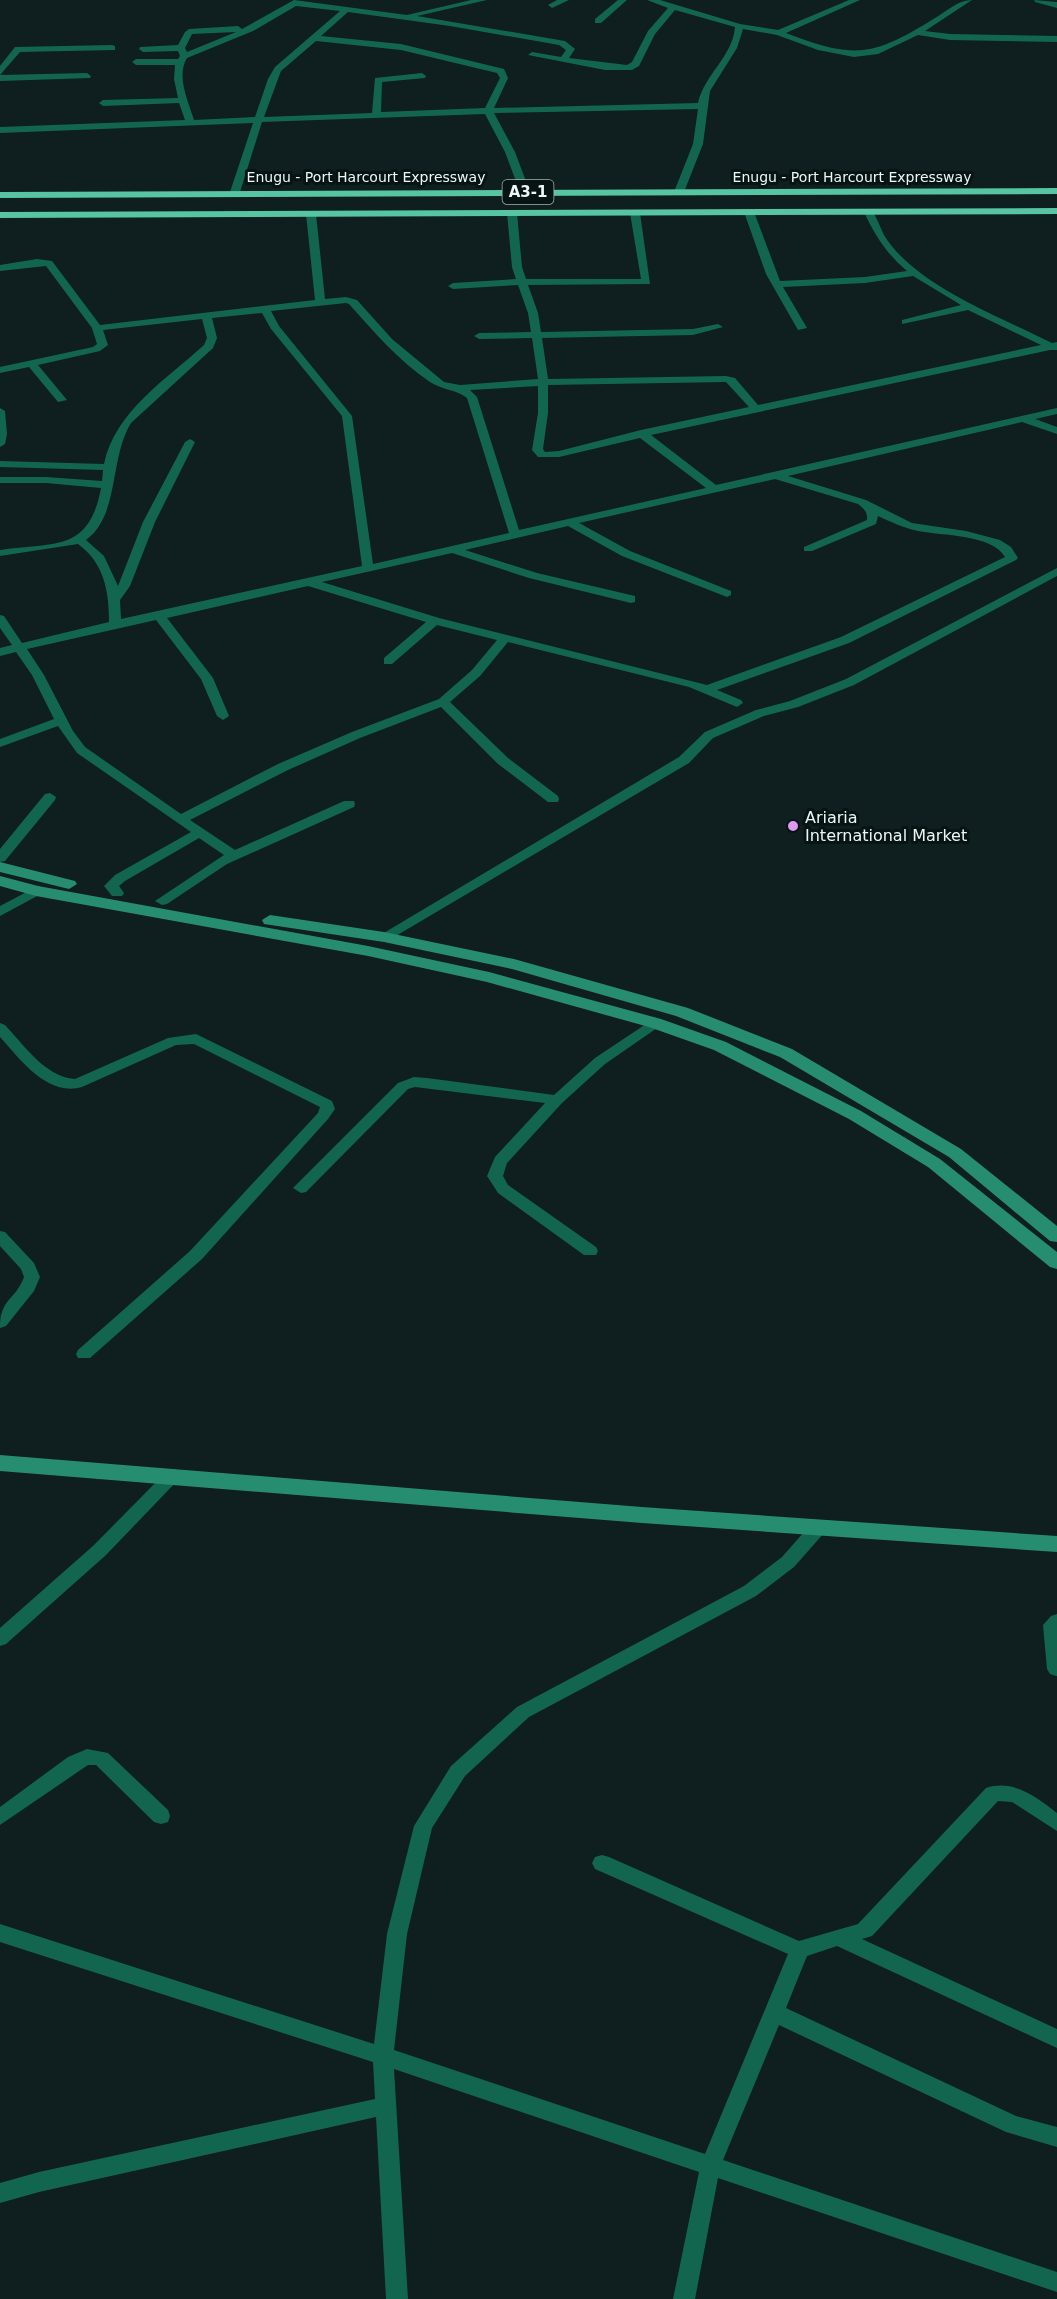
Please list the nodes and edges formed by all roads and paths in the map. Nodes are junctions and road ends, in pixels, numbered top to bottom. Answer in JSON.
{"nodes":[{"id":1,"x":483,"y":0,"type":"edge"},
{"id":2,"x":565,"y":0,"type":"edge"},
{"id":3,"x":623,"y":0,"type":"edge"},
{"id":4,"x":651,"y":0,"type":"edge"},
{"id":5,"x":856,"y":0,"type":"edge"},
{"id":6,"x":968,"y":0,"type":"edge"},
{"id":7,"x":1038,"y":0,"type":"edge"},
{"id":8,"x":298,"y":2,"type":"edge"},
{"id":9,"x":552,"y":5,"type":"dead end"},
{"id":10,"x":1057,"y":5,"type":"edge"},
{"id":11,"x":673,"y":7,"type":"junction"},
{"id":12,"x":345,"y":11,"type":"junction"},
{"id":13,"x":399,"y":17,"type":"junction"},
{"id":14,"x":598,"y":21,"type":"dead end"},
{"id":15,"x":739,"y":26,"type":"junction"},
{"id":16,"x":250,"y":28,"type":"junction"},
{"id":17,"x":915,"y":32,"type":"junction"},
{"id":18,"x":779,"y":33,"type":"junction"},
{"id":19,"x":314,"y":38,"type":"junction"},
{"id":20,"x":1057,"y":39,"type":"edge"},
{"id":21,"x":112,"y":48,"type":"dead end"},
{"id":22,"x":143,"y":49,"type":"dead end"},
{"id":23,"x":532,"y":55,"type":"dead end"},
{"id":24,"x":181,"y":56,"type":"junction"},
{"id":25,"x":563,"y":60,"type":"junction"},
{"id":26,"x":136,"y":62,"type":"dead end"},
{"id":27,"x":0,"y":72,"type":"edge"},
{"id":28,"x":87,"y":76,"type":"dead end"},
{"id":29,"x":423,"y":76,"type":"dead end"},
{"id":30,"x":0,"y":78,"type":"edge"},
{"id":31,"x":184,"y":100,"type":"junction"},
{"id":32,"x":103,"y":103,"type":"dead end"},
{"id":33,"x":701,"y":106,"type":"junction"},
{"id":34,"x":488,"y":111,"type":"junction"},
{"id":35,"x":376,"y":115,"type":"junction"},
{"id":36,"x":256,"y":121,"type":"junction"},
{"id":37,"x":189,"y":122,"type":"junction"},
{"id":38,"x":0,"y":130,"type":"edge"},
{"id":39,"x":1057,"y":191,"type":"edge"},
{"id":40,"x":235,"y":192,"type":"junction"},
{"id":41,"x":525,"y":192,"type":"junction"},
{"id":42,"x":679,"y":192,"type":"junction"},
{"id":43,"x":0,"y":195,"type":"edge"},
{"id":44,"x":1057,"y":211,"type":"edge"},
{"id":45,"x":749,"y":212,"type":"junction"},
{"id":46,"x":869,"y":212,"type":"junction"},
{"id":47,"x":512,"y":213,"type":"junction"},
{"id":48,"x":635,"y":213,"type":"junction"},
{"id":49,"x":311,"y":214,"type":"junction"},
{"id":50,"x":0,"y":215,"type":"edge"},
{"id":51,"x":0,"y":268,"type":"edge"},
{"id":52,"x":914,"y":273,"type":"junction"},
{"id":53,"x":522,"y":282,"type":"junction"},
{"id":54,"x":776,"y":284,"type":"junction"},
{"id":55,"x":453,"y":286,"type":"dead end"},
{"id":56,"x":320,"y":301,"type":"junction"},
{"id":57,"x":971,"y":306,"type":"junction"},
{"id":58,"x":264,"y":308,"type":"junction"},
{"id":59,"x":206,"y":315,"type":"junction"},
{"id":60,"x":906,"y":322,"type":"dead end"},
{"id":61,"x":718,"y":327,"type":"dead end"},
{"id":62,"x":97,"y":328,"type":"junction"},
{"id":63,"x":802,"y":328,"type":"dead end"},
{"id":64,"x":537,"y":334,"type":"junction"},
{"id":65,"x":479,"y":336,"type":"dead end"},
{"id":66,"x":1055,"y":347,"type":"edge"},
{"id":67,"x":31,"y":363,"type":"junction"},
{"id":68,"x":0,"y":370,"type":"edge"},
{"id":69,"x":543,"y":382,"type":"junction"},
{"id":70,"x":460,"y":388,"type":"junction"},
{"id":71,"x":62,"y":400,"type":"dead end"},
{"id":72,"x":755,"y":408,"type":"junction"},
{"id":73,"x":0,"y":411,"type":"edge"},
{"id":74,"x":1057,"y":411,"type":"edge"},
{"id":75,"x":1024,"y":419,"type":"junction"},
{"id":76,"x":1057,"y":431,"type":"edge"},
{"id":77,"x":641,"y":433,"type":"junction"},
{"id":78,"x":190,"y":442,"type":"dead end"},
{"id":79,"x":0,"y":444,"type":"edge"},
{"id":80,"x":0,"y":464,"type":"edge"},
{"id":81,"x":109,"y":467,"type":"junction"},
{"id":82,"x":776,"y":475,"type":"junction"},
{"id":83,"x":0,"y":480,"type":"edge"},
{"id":84,"x":107,"y":484,"type":"junction"},
{"id":85,"x":714,"y":489,"type":"junction"},
{"id":86,"x":870,"y":509,"type":"junction"},
{"id":87,"x":569,"y":522,"type":"junction"},
{"id":88,"x":515,"y":535,"type":"junction"},
{"id":89,"x":79,"y":540,"type":"junction"},
{"id":90,"x":452,"y":549,"type":"junction"},
{"id":91,"x":808,"y":549,"type":"dead end"},
{"id":92,"x":0,"y":553,"type":"edge"},
{"id":93,"x":368,"y":568,"type":"junction"},
{"id":94,"x":1057,"y":571,"type":"edge"},
{"id":95,"x":308,"y":582,"type":"junction"},
{"id":96,"x":727,"y":593,"type":"dead end"},
{"id":97,"x":115,"y":598,"type":"junction"},
{"id":98,"x":631,"y":599,"type":"dead end"},
{"id":99,"x":159,"y":616,"type":"junction"},
{"id":100,"x":0,"y":619,"type":"edge"},
{"id":101,"x":435,"y":621,"type":"junction"},
{"id":102,"x":115,"y":624,"type":"junction"},
{"id":103,"x":504,"y":639,"type":"junction"},
{"id":104,"x":18,"y":648,"type":"junction"},
{"id":105,"x":0,"y":652,"type":"edge"},
{"id":106,"x":388,"y":661,"type":"dead end"},
{"id":107,"x":708,"y":689,"type":"junction"},
{"id":108,"x":443,"y":702,"type":"junction"},
{"id":109,"x":737,"y":703,"type":"dead end"},
{"id":110,"x":223,"y":716,"type":"dead end"},
{"id":111,"x":61,"y":721,"type":"junction"},
{"id":112,"x":0,"y":743,"type":"edge"},
{"id":113,"x":50,"y":797,"type":"dead end"},
{"id":114,"x":553,"y":799,"type":"dead end"},
{"id":115,"x":349,"y":804,"type":"dead end"},
{"id":116,"x":181,"y":819,"type":"junction"},
{"id":117,"x":200,"y":832,"type":"junction"},
{"id":118,"x":234,"y":856,"type":"junction"},
{"id":119,"x":0,"y":858,"type":"edge"},
{"id":120,"x":0,"y":867,"type":"edge"},
{"id":121,"x":0,"y":881,"type":"edge"},
{"id":122,"x":36,"y":891,"type":"junction"},
{"id":123,"x":117,"y":893,"type":"junction"},
{"id":124,"x":162,"y":901,"type":"junction"},
{"id":125,"x":0,"y":912,"type":"edge"},
{"id":126,"x":384,"y":937,"type":"junction"},
{"id":127,"x":656,"y":1023,"type":"junction"},
{"id":128,"x":3,"y":1036,"type":"edge"},
{"id":129,"x":557,"y":1100,"type":"junction"},
{"id":130,"x":301,"y":1188,"type":"dead end"},
{"id":131,"x":0,"y":1236,"type":"edge"},
{"id":132,"x":1057,"y":1236,"type":"edge"},
{"id":133,"x":590,"y":1251,"type":"dead end"},
{"id":134,"x":1057,"y":1262,"type":"edge"},
{"id":135,"x":0,"y":1322,"type":"edge"},
{"id":136,"x":84,"y":1353,"type":"dead end"},
{"id":137,"x":0,"y":1462,"type":"edge"},
{"id":138,"x":173,"y":1475,"type":"junction"},
{"id":139,"x":818,"y":1528,"type":"junction"},
{"id":140,"x":1057,"y":1544,"type":"edge"},
{"id":141,"x":1057,"y":1621,"type":"edge"},
{"id":142,"x":0,"y":1639,"type":"edge"},
{"id":143,"x":1056,"y":1669,"type":"edge"},
{"id":144,"x":161,"y":1816,"type":"dead end"},
{"id":145,"x":0,"y":1817,"type":"edge"},
{"id":146,"x":1057,"y":1822,"type":"edge"},
{"id":147,"x":602,"y":1863,"type":"dead end"},
{"id":148,"x":0,"y":1933,"type":"edge"},
{"id":149,"x":837,"y":1937,"type":"junction"},
{"id":150,"x":800,"y":1950,"type":"junction"},
{"id":151,"x":773,"y":2012,"type":"junction"},
{"id":152,"x":1057,"y":2039,"type":"edge"},
{"id":153,"x":383,"y":2056,"type":"junction"},
{"id":154,"x":384,"y":2106,"type":"junction"},
{"id":155,"x":1057,"y":2138,"type":"edge"},
{"id":156,"x":710,"y":2167,"type":"junction"},
{"id":157,"x":0,"y":2193,"type":"edge"},
{"id":158,"x":1057,"y":2282,"type":"edge"},
{"id":159,"x":397,"y":2299,"type":"edge"},
{"id":160,"x":684,"y":2299,"type":"edge"}],
"edges":[{"from":1,"to":13,"type":"street"},
{"from":2,"to":9,"type":"street"},
{"from":3,"to":14,"type":"street"},
{"from":4,"to":11,"type":"street"},
{"from":5,"to":18,"type":"street"},
{"from":6,"to":17,"type":"street"},
{"from":7,"to":10,"type":"street"},
{"from":8,"to":12,"type":"street"},
{"from":8,"to":16,"type":"street"},
{"from":11,"to":15,"type":"street"},
{"from":11,"to":25,"type":"street"},
{"from":12,"to":13,"type":"street"},
{"from":12,"to":19,"type":"street"},
{"from":13,"to":25,"type":"street"},
{"from":15,"to":18,"type":"street"},
{"from":15,"to":33,"type":"street"},
{"from":16,"to":24,"type":"street"},
{"from":16,"to":24,"type":"street"},
{"from":17,"to":18,"type":"street"},
{"from":17,"to":20,"type":"street"},
{"from":19,"to":34,"type":"street"},
{"from":19,"to":36,"type":"street"},
{"from":21,"to":27,"type":"street"},
{"from":22,"to":24,"type":"street"},
{"from":23,"to":25,"type":"street"},
{"from":24,"to":26,"type":"street"},
{"from":24,"to":31,"type":"street"},
{"from":28,"to":30,"type":"street"},
{"from":29,"to":35,"type":"street"},
{"from":31,"to":32,"type":"street"},
{"from":31,"to":37,"type":"street"},
{"from":33,"to":34,"type":"street"},
{"from":33,"to":42,"type":"street"},
{"from":34,"to":35,"type":"street"},
{"from":34,"to":41,"type":"street"},
{"from":35,"to":36,"type":"street"},
{"from":36,"to":37,"type":"street"},
{"from":36,"to":40,"type":"street"},
{"from":37,"to":38,"type":"street"},
{"from":39,"to":42,"type":"highway","name":"Enugu - Port Harcourt Expressway","number":"A3-1"},
{"from":40,"to":41,"type":"highway","name":"Enugu - Port Harcourt Expressway","number":"A3-1"},
{"from":40,"to":43,"type":"highway","name":"Enugu - Port Harcourt Expressway","number":"A3-1"},
{"from":41,"to":42,"type":"highway","name":"Enugu - Port Harcourt Expressway","number":"A3-1"},
{"from":44,"to":46,"type":"highway","number":"A3-1"},
{"from":45,"to":46,"type":"highway","number":"A3-1"},
{"from":45,"to":48,"type":"highway","number":"A3-1"},
{"from":45,"to":54,"type":"street"},
{"from":46,"to":52,"type":"street"},
{"from":47,"to":48,"type":"highway","number":"A3-1"},
{"from":47,"to":49,"type":"highway","number":"A3-1"},
{"from":47,"to":53,"type":"street"},
{"from":48,"to":53,"type":"street"},
{"from":49,"to":50,"type":"highway","number":"A3-1"},
{"from":49,"to":56,"type":"street"},
{"from":51,"to":62,"type":"street"},
{"from":52,"to":54,"type":"street"},
{"from":52,"to":57,"type":"street"},
{"from":53,"to":55,"type":"street"},
{"from":53,"to":64,"type":"street"},
{"from":54,"to":63,"type":"street"},
{"from":56,"to":58,"type":"street"},
{"from":56,"to":70,"type":"street"},
{"from":57,"to":60,"type":"street"},
{"from":57,"to":66,"type":"street"},
{"from":58,"to":59,"type":"street"},
{"from":58,"to":93,"type":"street"},
{"from":59,"to":62,"type":"street"},
{"from":59,"to":81,"type":"street"},
{"from":61,"to":64,"type":"street"},
{"from":62,"to":67,"type":"street"},
{"from":64,"to":65,"type":"street"},
{"from":64,"to":69,"type":"street"},
{"from":66,"to":72,"type":"street"},
{"from":67,"to":68,"type":"street"},
{"from":67,"to":71,"type":"street"},
{"from":69,"to":70,"type":"street"},
{"from":69,"to":72,"type":"street"},
{"from":69,"to":77,"type":"street"},
{"from":70,"to":88,"type":"street"},
{"from":72,"to":77,"type":"street"},
{"from":73,"to":79,"type":"street"},
{"from":74,"to":75,"type":"street"},
{"from":75,"to":76,"type":"street"},
{"from":75,"to":82,"type":"street"},
{"from":77,"to":85,"type":"street"},
{"from":78,"to":97,"type":"street"},
{"from":80,"to":81,"type":"street"},
{"from":81,"to":84,"type":"street"},
{"from":82,"to":85,"type":"street"},
{"from":82,"to":86,"type":"street"},
{"from":83,"to":84,"type":"street"},
{"from":84,"to":89,"type":"street"},
{"from":85,"to":87,"type":"street"},
{"from":86,"to":91,"type":"street"},
{"from":86,"to":107,"type":"street"},
{"from":87,"to":88,"type":"street"},
{"from":87,"to":96,"type":"street"},
{"from":88,"to":90,"type":"street"},
{"from":89,"to":92,"type":"street"},
{"from":89,"to":97,"type":"street"},
{"from":90,"to":93,"type":"street"},
{"from":90,"to":98,"type":"street"},
{"from":93,"to":95,"type":"street"},
{"from":94,"to":126,"type":"street"},
{"from":95,"to":99,"type":"street"},
{"from":95,"to":101,"type":"street"},
{"from":97,"to":102,"type":"street"},
{"from":99,"to":102,"type":"street"},
{"from":99,"to":110,"type":"street"},
{"from":100,"to":104,"type":"street"},
{"from":101,"to":103,"type":"street"},
{"from":101,"to":106,"type":"street"},
{"from":102,"to":104,"type":"street"},
{"from":103,"to":107,"type":"street"},
{"from":103,"to":108,"type":"street"},
{"from":104,"to":105,"type":"street"},
{"from":104,"to":111,"type":"street"},
{"from":107,"to":109,"type":"street"},
{"from":108,"to":114,"type":"street"},
{"from":108,"to":116,"type":"street"},
{"from":111,"to":112,"type":"street"},
{"from":111,"to":116,"type":"street"},
{"from":113,"to":119,"type":"street"},
{"from":115,"to":118,"type":"street"},
{"from":116,"to":117,"type":"street"},
{"from":117,"to":118,"type":"street"},
{"from":117,"to":123,"type":"street"},
{"from":118,"to":124,"type":"street"},
{"from":120,"to":123,"type":"main road"},
{"from":121,"to":122,"type":"main road"},
{"from":122,"to":125,"type":"street"},
{"from":122,"to":127,"type":"main road"},
{"from":123,"to":124,"type":"main road"},
{"from":124,"to":126,"type":"main road"},
{"from":126,"to":132,"type":"main road"},
{"from":127,"to":129,"type":"street"},
{"from":127,"to":134,"type":"main road"},
{"from":128,"to":136,"type":"street"},
{"from":129,"to":130,"type":"street"},
{"from":129,"to":133,"type":"street"},
{"from":131,"to":135,"type":"street"},
{"from":137,"to":138,"type":"main road"},
{"from":138,"to":139,"type":"main road"},
{"from":138,"to":142,"type":"street"},
{"from":139,"to":140,"type":"main road"},
{"from":139,"to":153,"type":"street"},
{"from":141,"to":143,"type":"street"},
{"from":144,"to":145,"type":"street"},
{"from":146,"to":149,"type":"street"},
{"from":147,"to":150,"type":"street"},
{"from":148,"to":153,"type":"street"},
{"from":149,"to":150,"type":"street"},
{"from":149,"to":152,"type":"street"},
{"from":150,"to":151,"type":"street"},
{"from":151,"to":155,"type":"street"},
{"from":151,"to":156,"type":"street"},
{"from":153,"to":154,"type":"street"},
{"from":153,"to":156,"type":"street"},
{"from":154,"to":157,"type":"street"},
{"from":154,"to":159,"type":"street"},
{"from":156,"to":158,"type":"street"},
{"from":156,"to":160,"type":"street"}]}
